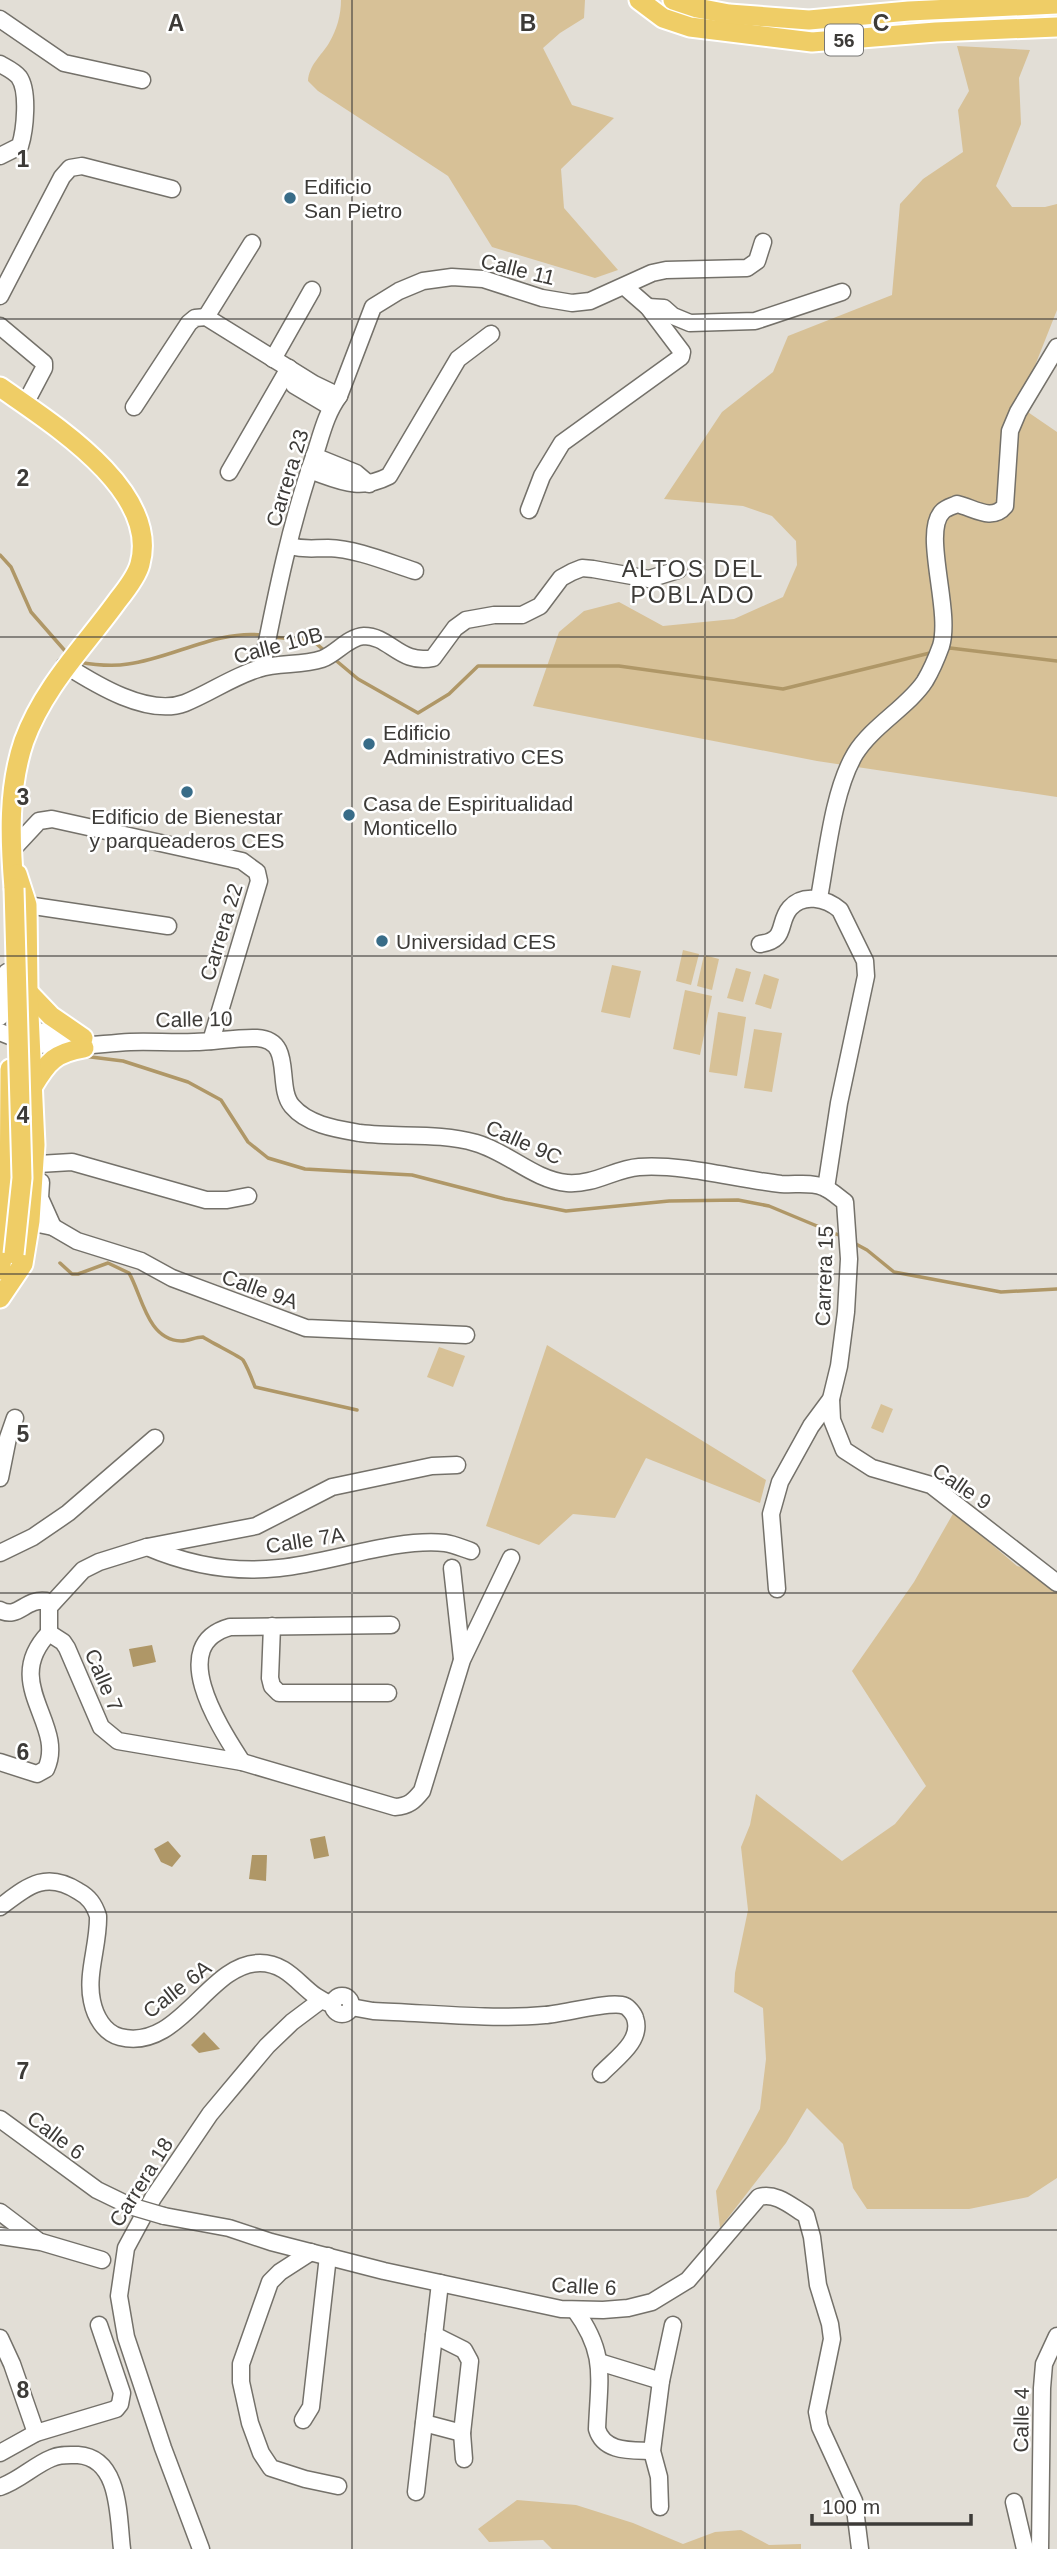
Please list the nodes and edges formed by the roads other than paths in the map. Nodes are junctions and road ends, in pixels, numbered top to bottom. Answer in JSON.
{"nodes":[{"id":1,"x":639,"y":0,"type":"edge"},
{"id":2,"x":673,"y":0,"type":"edge"},
{"id":3,"x":1057,"y":4,"type":"edge"},
{"id":4,"x":0,"y":19,"type":"edge"},
{"id":5,"x":1057,"y":27,"type":"edge"},
{"id":6,"x":0,"y":64,"type":"edge"},
{"id":7,"x":142,"y":80,"type":"dead end"},
{"id":8,"x":0,"y":156,"type":"edge"},
{"id":9,"x":172,"y":189,"type":"dead end"},
{"id":10,"x":763,"y":242,"type":"dead end"},
{"id":11,"x":253,"y":243,"type":"dead end"},
{"id":12,"x":625,"y":287,"type":"junction"},
{"id":13,"x":313,"y":290,"type":"dead end"},
{"id":14,"x":842,"y":292,"type":"dead end"},
{"id":15,"x":0,"y":296,"type":"edge"},
{"id":16,"x":373,"y":307,"type":"joint"},
{"id":17,"x":648,"y":307,"type":"junction"},
{"id":18,"x":206,"y":317,"type":"junction"},
{"id":19,"x":0,"y":326,"type":"edge"},
{"id":20,"x":491,"y":334,"type":"dead end"},
{"id":21,"x":1057,"y":347,"type":"edge"},
{"id":22,"x":273,"y":359,"type":"junction"},
{"id":23,"x":286,"y":373,"type":"junction"},
{"id":24,"x":0,"y":387,"type":"edge"},
{"id":25,"x":335,"y":401,"type":"junction"},
{"id":26,"x":25,"y":404,"type":"junction"},
{"id":27,"x":134,"y":407,"type":"dead end"},
{"id":28,"x":311,"y":463,"type":"junction"},
{"id":29,"x":229,"y":472,"type":"dead end"},
{"id":30,"x":529,"y":510,"type":"dead end"},
{"id":31,"x":289,"y":546,"type":"junction"},
{"id":32,"x":678,"y":570,"type":"dead end"},
{"id":33,"x":415,"y":571,"type":"dead end"},
{"id":34,"x":70,"y":659,"type":"junction"},
{"id":35,"x":262,"y":667,"type":"junction"},
{"id":36,"x":13,"y":781,"type":"junction"},
{"id":37,"x":0,"y":806,"type":"edge"},
{"id":38,"x":11,"y":855,"type":"junction"},
{"id":39,"x":10,"y":889,"type":"junction"},
{"id":40,"x":818,"y":898,"type":"junction"},
{"id":41,"x":34,"y":907,"type":"junction"},
{"id":42,"x":168,"y":926,"type":"dead end"},
{"id":43,"x":761,"y":944,"type":"dead end"},
{"id":44,"x":28,"y":992,"type":"junction"},
{"id":45,"x":0,"y":1017,"type":"edge"},
{"id":46,"x":5,"y":1034,"type":"edge"},
{"id":47,"x":30,"y":1036,"type":"junction"},
{"id":48,"x":211,"y":1041,"type":"junction"},
{"id":49,"x":84,"y":1043,"type":"junction"},
{"id":50,"x":33,"y":1086,"type":"junction"},
{"id":51,"x":292,"y":1107,"type":"joint"},
{"id":52,"x":27,"y":1161,"type":"junction"},
{"id":53,"x":826,"y":1188,"type":"junction"},
{"id":54,"x":248,"y":1196,"type":"dead end"},
{"id":55,"x":9,"y":1219,"type":"junction"},
{"id":56,"x":30,"y":1221,"type":"junction"},
{"id":57,"x":53,"y":1227,"type":"junction"},
{"id":58,"x":0,"y":1270,"type":"edge"},
{"id":59,"x":0,"y":1297,"type":"edge"},
{"id":60,"x":466,"y":1335,"type":"dead end"},
{"id":61,"x":831,"y":1399,"type":"junction"},
{"id":62,"x":15,"y":1418,"type":"dead end"},
{"id":63,"x":155,"y":1438,"type":"dead end"},
{"id":64,"x":457,"y":1465,"type":"dead end"},
{"id":65,"x":0,"y":1478,"type":"edge"},
{"id":66,"x":147,"y":1547,"type":"junction"},
{"id":67,"x":471,"y":1551,"type":"dead end"},
{"id":68,"x":0,"y":1553,"type":"edge"},
{"id":69,"x":511,"y":1558,"type":"dead end"},
{"id":70,"x":452,"y":1568,"type":"dead end"},
{"id":71,"x":1057,"y":1583,"type":"edge"},
{"id":72,"x":777,"y":1589,"type":"dead end"},
{"id":73,"x":49,"y":1607,"type":"junction"},
{"id":74,"x":0,"y":1610,"type":"edge"},
{"id":75,"x":391,"y":1625,"type":"dead end"},
{"id":76,"x":272,"y":1626,"type":"junction"},
{"id":77,"x":49,"y":1633,"type":"junction"},
{"id":78,"x":462,"y":1660,"type":"junction"},
{"id":79,"x":388,"y":1693,"type":"dead end"},
{"id":80,"x":0,"y":1762,"type":"edge"},
{"id":81,"x":242,"y":1762,"type":"junction"},
{"id":82,"x":0,"y":1907,"type":"edge"},
{"id":83,"x":326,"y":2002,"type":"junction"},
{"id":84,"x":601,"y":2074,"type":"dead end"},
{"id":85,"x":0,"y":2119,"type":"edge"},
{"id":86,"x":0,"y":2212,"type":"edge"},
{"id":87,"x":0,"y":2235,"type":"edge"},
{"id":88,"x":41,"y":2242,"type":"junction"},
{"id":89,"x":312,"y":2252,"type":"junction"},
{"id":90,"x":328,"y":2256,"type":"junction"},
{"id":91,"x":102,"y":2260,"type":"dead end"},
{"id":92,"x":440,"y":2283,"type":"junction"},
{"id":93,"x":575,"y":2310,"type":"junction"},
{"id":94,"x":99,"y":2325,"type":"dead end"},
{"id":95,"x":673,"y":2325,"type":"dead end"},
{"id":96,"x":434,"y":2335,"type":"junction"},
{"id":97,"x":1057,"y":2337,"type":"edge"},
{"id":98,"x":0,"y":2338,"type":"edge"},
{"id":99,"x":599,"y":2362,"type":"junction"},
{"id":100,"x":661,"y":2381,"type":"junction"},
{"id":101,"x":303,"y":2420,"type":"dead end"},
{"id":102,"x":424,"y":2423,"type":"junction"},
{"id":103,"x":36,"y":2433,"type":"junction"},
{"id":104,"x":462,"y":2433,"type":"junction"},
{"id":105,"x":652,"y":2451,"type":"junction"},
{"id":106,"x":0,"y":2453,"type":"edge"},
{"id":107,"x":464,"y":2459,"type":"dead end"},
{"id":108,"x":338,"y":2486,"type":"dead end"},
{"id":109,"x":0,"y":2487,"type":"edge"},
{"id":110,"x":416,"y":2492,"type":"dead end"},
{"id":111,"x":1014,"y":2502,"type":"dead end"},
{"id":112,"x":660,"y":2507,"type":"dead end"},
{"id":113,"x":122,"y":2549,"type":"edge"},
{"id":114,"x":201,"y":2549,"type":"edge"},
{"id":115,"x":860,"y":2549,"type":"edge"},
{"id":116,"x":1025,"y":2549,"type":"edge"},
{"id":117,"x":1040,"y":2549,"type":"edge"}],
"edges":[{"from":1,"to":5,"type":"main road","number":"56"},
{"from":2,"to":3,"type":"main road","number":"56"},
{"from":4,"to":7,"type":"street"},
{"from":6,"to":8,"type":"street"},
{"from":9,"to":15,"type":"street"},
{"from":10,"to":12,"type":"street","name":"Calle 11"},
{"from":11,"to":18,"type":"street"},
{"from":12,"to":16,"type":"street","name":"Calle 11"},
{"from":12,"to":17,"type":"street"},
{"from":13,"to":22,"type":"street"},
{"from":14,"to":17,"type":"street"},
{"from":16,"to":25,"type":"street","name":"Carrera 23"},
{"from":17,"to":30,"type":"street"},
{"from":18,"to":22,"type":"street"},
{"from":18,"to":27,"type":"street"},
{"from":19,"to":26,"type":"street"},
{"from":20,"to":28,"type":"street"},
{"from":21,"to":40,"type":"street"},
{"from":22,"to":23,"type":"street"},
{"from":23,"to":25,"type":"street"},
{"from":23,"to":29,"type":"street"},
{"from":24,"to":26,"type":"main road"},
{"from":25,"to":28,"type":"street","name":"Carrera 23"},
{"from":26,"to":34,"type":"main road"},
{"from":28,"to":31,"type":"street","name":"Carrera 23"},
{"from":31,"to":33,"type":"street"},
{"from":31,"to":35,"type":"street","name":"Carrera 23"},
{"from":32,"to":35,"type":"street","name":"Calle 10B"},
{"from":34,"to":35,"type":"street","name":"Calle 10B"},
{"from":34,"to":36,"type":"main road"},
{"from":36,"to":37,"type":"street"},
{"from":36,"to":38,"type":"main road"},
{"from":38,"to":39,"type":"main road"},
{"from":38,"to":41,"type":"main road"},
{"from":38,"to":48,"type":"street","name":"Carrera 22"},
{"from":39,"to":45,"type":"street"},
{"from":39,"to":59,"type":"main road","bridge":true},
{"from":40,"to":43,"type":"street"},
{"from":40,"to":53,"type":"street"},
{"from":41,"to":42,"type":"street"},
{"from":41,"to":44,"type":"main road"},
{"from":44,"to":47,"type":"main road"},
{"from":44,"to":49,"type":"main road"},
{"from":45,"to":47,"type":"street","name":"Calle 10"},
{"from":46,"to":47,"type":"street","name":"Calle 10"},
{"from":46,"to":52,"type":"main road"},
{"from":47,"to":49,"type":"street","name":"Calle 10"},
{"from":47,"to":50,"type":"main road"},
{"from":48,"to":49,"type":"street","name":"Calle 10"},
{"from":48,"to":51,"type":"street","name":"Calle 10"},
{"from":49,"to":50,"type":"main road"},
{"from":50,"to":52,"type":"main road"},
{"from":51,"to":53,"type":"street","name":"Calle 9C"},
{"from":52,"to":54,"type":"street"},
{"from":52,"to":55,"type":"main road"},
{"from":52,"to":56,"type":"main road"},
{"from":52,"to":57,"type":"street"},
{"from":53,"to":61,"type":"street","name":"Carrera 15"},
{"from":55,"to":56,"type":"street","name":"Calle 9A"},
{"from":55,"to":58,"type":"main road"},
{"from":56,"to":57,"type":"street","name":"Calle 9A"},
{"from":56,"to":59,"type":"main road"},
{"from":57,"to":60,"type":"street","name":"Calle 9A"},
{"from":61,"to":71,"type":"street","name":"Calle 9"},
{"from":61,"to":72,"type":"street","name":"Carrera 15"},
{"from":62,"to":65,"type":"street"},
{"from":63,"to":68,"type":"street"},
{"from":64,"to":66,"type":"street"},
{"from":66,"to":67,"type":"street","name":"Calle 7A"},
{"from":66,"to":73,"type":"street"},
{"from":69,"to":78,"type":"street"},
{"from":70,"to":78,"type":"street"},
{"from":73,"to":74,"type":"street"},
{"from":73,"to":77,"type":"street"},
{"from":75,"to":76,"type":"street"},
{"from":76,"to":79,"type":"street"},
{"from":76,"to":81,"type":"street"},
{"from":77,"to":80,"type":"street"},
{"from":77,"to":81,"type":"street","name":"Calle 7"},
{"from":78,"to":81,"type":"street","name":"Calle 7"},
{"from":82,"to":83,"type":"street","name":"Calle 6A"},
{"from":83,"to":84,"type":"street"},
{"from":83,"to":114,"type":"street","name":"Carrera 18"},
{"from":85,"to":89,"type":"street","name":"Calle 6","bridge":true},
{"from":86,"to":88,"type":"street"},
{"from":87,"to":88,"type":"street"},
{"from":88,"to":91,"type":"street"},
{"from":89,"to":90,"type":"street","name":"Calle 6"},
{"from":89,"to":108,"type":"street"},
{"from":90,"to":92,"type":"street","name":"Calle 6"},
{"from":90,"to":101,"type":"street"},
{"from":92,"to":93,"type":"street","name":"Calle 6"},
{"from":92,"to":96,"type":"street"},
{"from":93,"to":99,"type":"street"},
{"from":93,"to":115,"type":"street","name":"Calle 6"},
{"from":94,"to":103,"type":"street"},
{"from":95,"to":100,"type":"street"},
{"from":96,"to":102,"type":"street"},
{"from":96,"to":104,"type":"street"},
{"from":97,"to":117,"type":"street","name":"Calle 4"},
{"from":98,"to":103,"type":"street"},
{"from":99,"to":100,"type":"street"},
{"from":99,"to":105,"type":"street"},
{"from":100,"to":105,"type":"street"},
{"from":102,"to":104,"type":"street"},
{"from":102,"to":110,"type":"street"},
{"from":103,"to":106,"type":"street"},
{"from":104,"to":107,"type":"street"},
{"from":105,"to":112,"type":"street"},
{"from":109,"to":113,"type":"street"},
{"from":111,"to":116,"type":"street"}]}
